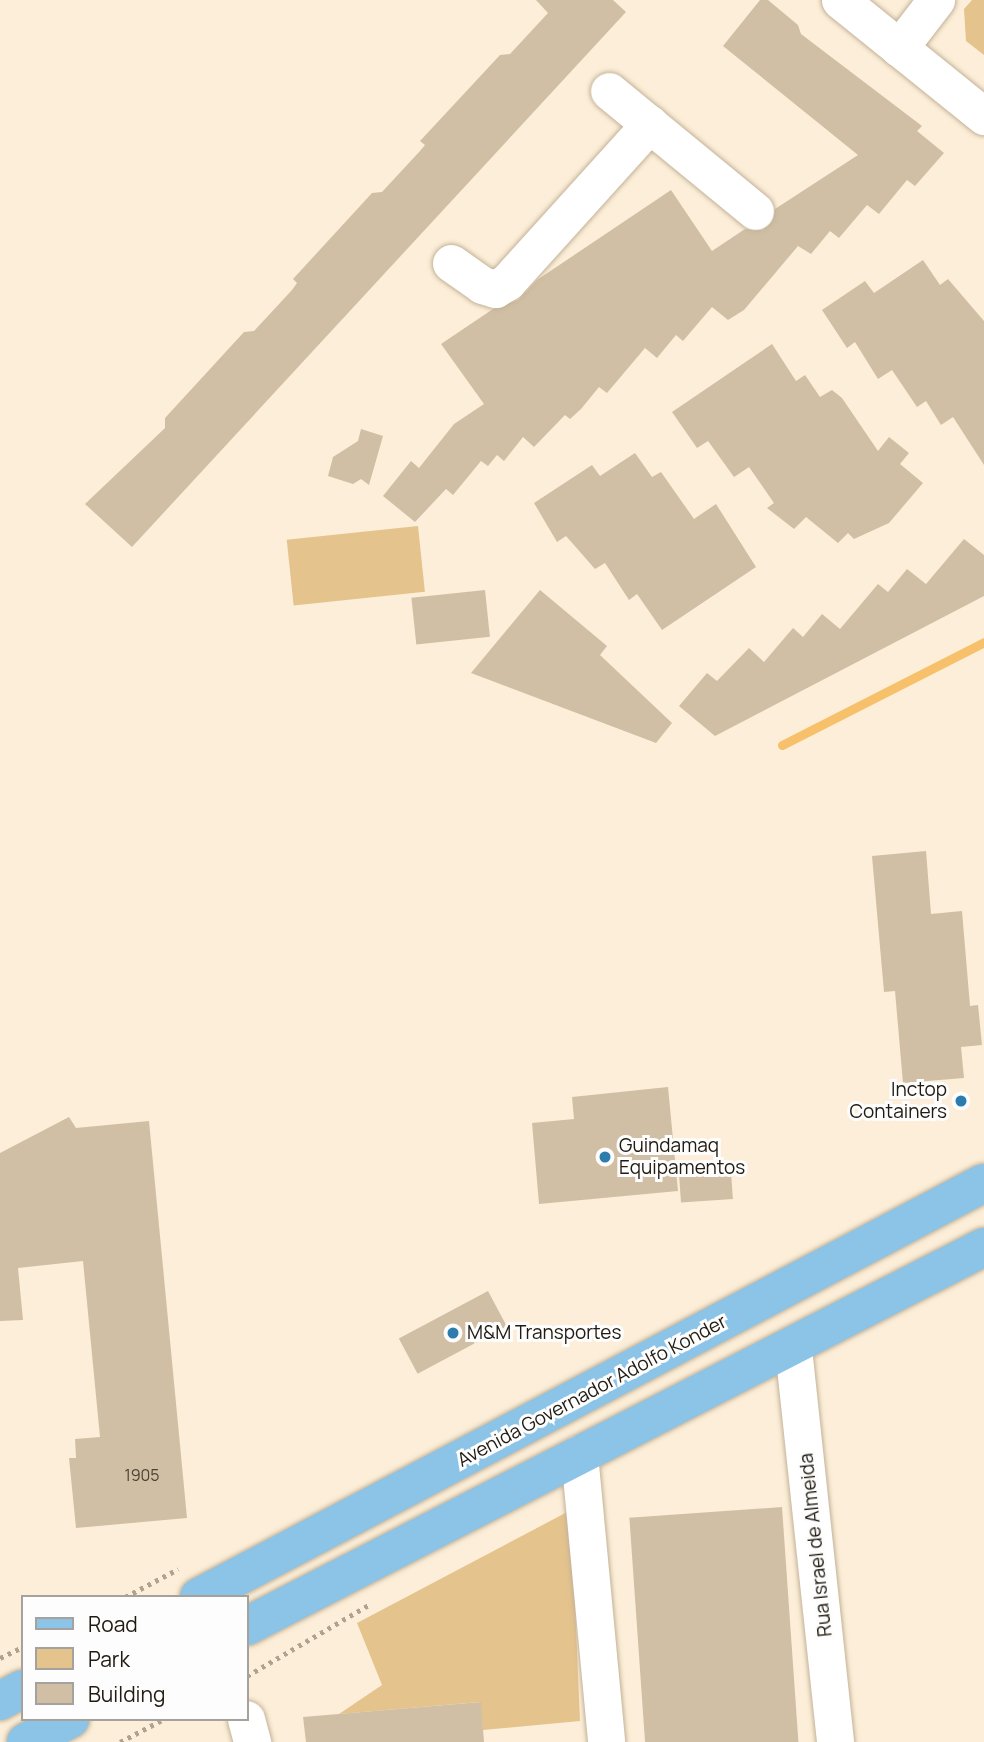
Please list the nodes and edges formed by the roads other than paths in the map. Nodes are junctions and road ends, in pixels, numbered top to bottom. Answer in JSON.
{"nodes":[{"id":1,"x":840,"y":0,"type":"edge"},
{"id":2,"x":936,"y":0,"type":"edge"},
{"id":3,"x":899,"y":48,"type":"junction"},
{"id":4,"x":609,"y":91,"type":"dead end"},
{"id":5,"x":984,"y":116,"type":"edge"},
{"id":6,"x":650,"y":124,"type":"junction"},
{"id":7,"x":755,"y":211,"type":"dead end"},
{"id":8,"x":451,"y":262,"type":"dead end"},
{"id":9,"x":984,"y":1183,"type":"edge"},
{"id":10,"x":984,"y":1247,"type":"edge"},
{"id":11,"x":793,"y":1348,"type":"junction"},
{"id":12,"x":579,"y":1454,"type":"junction"},
{"id":13,"x":203,"y":1595,"type":"edge"},
{"id":14,"x":248,"y":1625,"type":"edge"},
{"id":15,"x":21,"y":1690,"type":"edge"},
{"id":16,"x":0,"y":1701,"type":"edge"},
{"id":17,"x":66,"y":1721,"type":"edge"},
{"id":18,"x":247,"y":1721,"type":"edge"},
{"id":19,"x":26,"y":1742,"type":"edge"},
{"id":20,"x":252,"y":1742,"type":"edge"},
{"id":21,"x":606,"y":1742,"type":"edge"},
{"id":22,"x":835,"y":1742,"type":"edge"}],
"edges":[{"from":1,"to":3,"type":"street"},
{"from":2,"to":3,"type":"street"},
{"from":3,"to":5,"type":"street"},
{"from":4,"to":6,"type":"street"},
{"from":6,"to":7,"type":"street"},
{"from":6,"to":8,"type":"street"},
{"from":9,"to":13,"type":"main road","name":"Avenida Governador Adolfo Konder"},
{"from":10,"to":11,"type":"main road"},
{"from":11,"to":12,"type":"main road"},
{"from":11,"to":22,"type":"street","name":"Rua Israel de Almeida"},
{"from":12,"to":14,"type":"main road"},
{"from":12,"to":21,"type":"street"},
{"from":15,"to":16,"type":"main road"},
{"from":17,"to":19,"type":"main road"},
{"from":18,"to":20,"type":"street"}]}
